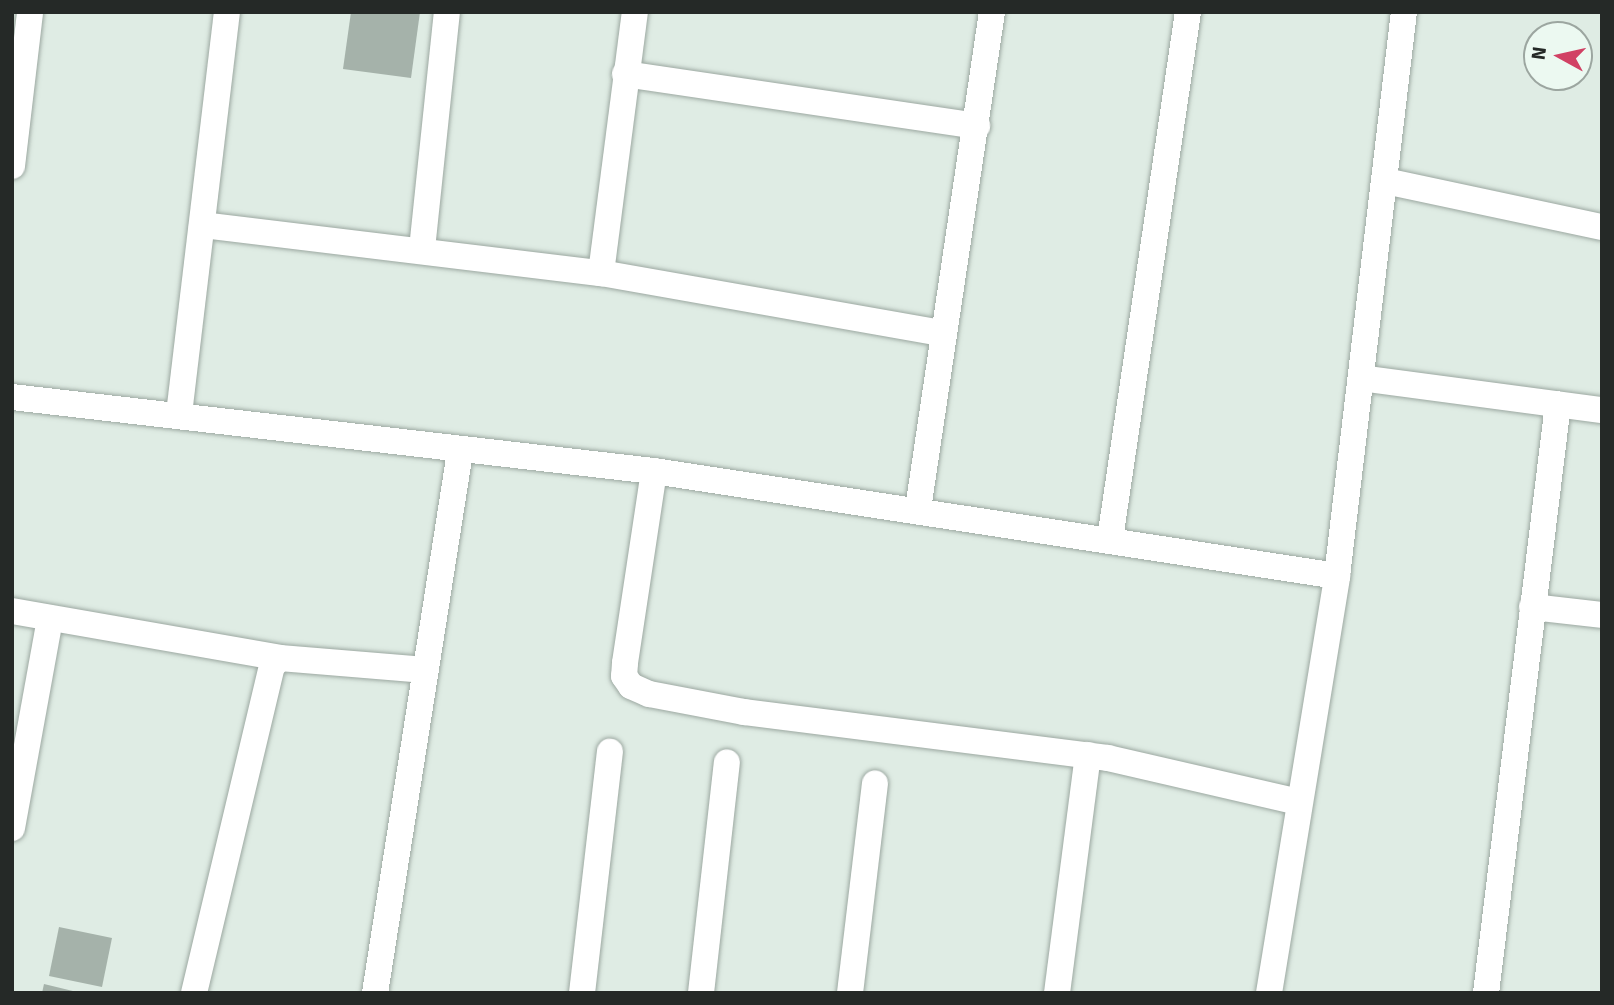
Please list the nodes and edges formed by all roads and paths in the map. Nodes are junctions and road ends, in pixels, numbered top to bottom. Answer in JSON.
{"nodes":[{"id":1,"x":30,"y":12,"type":"edge"},
{"id":2,"x":227,"y":12,"type":"edge"},
{"id":3,"x":447,"y":12,"type":"edge"},
{"id":4,"x":635,"y":12,"type":"edge"},
{"id":5,"x":992,"y":12,"type":"edge"},
{"id":6,"x":1188,"y":12,"type":"edge"},
{"id":7,"x":1404,"y":12,"type":"edge"},
{"id":8,"x":625,"y":74,"type":"junction"},
{"id":9,"x":977,"y":126,"type":"junction"},
{"id":10,"x":12,"y":166,"type":"edge"},
{"id":11,"x":1385,"y":181,"type":"junction"},
{"id":12,"x":202,"y":225,"type":"junction"},
{"id":13,"x":1602,"y":227,"type":"edge"},
{"id":14,"x":422,"y":249,"type":"junction"},
{"id":15,"x":601,"y":273,"type":"junction"},
{"id":16,"x":942,"y":333,"type":"junction"},
{"id":17,"x":1361,"y":378,"type":"junction"},
{"id":18,"x":12,"y":397,"type":"edge"},
{"id":19,"x":1558,"y":404,"type":"junction"},
{"id":20,"x":1602,"y":411,"type":"edge"},
{"id":21,"x":179,"y":414,"type":"junction"},
{"id":22,"x":460,"y":452,"type":"junction"},
{"id":23,"x":654,"y":471,"type":"junction"},
{"id":24,"x":918,"y":509,"type":"junction"},
{"id":25,"x":1110,"y":539,"type":"junction"},
{"id":26,"x":1337,"y":576,"type":"junction"},
{"id":27,"x":1532,"y":607,"type":"junction"},
{"id":28,"x":12,"y":611,"type":"edge"},
{"id":29,"x":1602,"y":615,"type":"edge"},
{"id":30,"x":50,"y":618,"type":"junction"},
{"id":31,"x":279,"y":658,"type":"junction"},
{"id":32,"x":426,"y":670,"type":"junction"},
{"id":33,"x":610,"y":752,"type":"dead end"},
{"id":34,"x":1088,"y":755,"type":"junction"},
{"id":35,"x":727,"y":762,"type":"dead end"},
{"id":36,"x":875,"y":783,"type":"dead end"},
{"id":37,"x":1299,"y":802,"type":"junction"},
{"id":38,"x":12,"y":828,"type":"edge"},
{"id":39,"x":194,"y":993,"type":"edge"},
{"id":40,"x":375,"y":993,"type":"edge"},
{"id":41,"x":582,"y":993,"type":"edge"},
{"id":42,"x":701,"y":993,"type":"edge"},
{"id":43,"x":850,"y":993,"type":"edge"},
{"id":44,"x":1057,"y":993,"type":"edge"},
{"id":45,"x":1269,"y":993,"type":"edge"},
{"id":46,"x":1486,"y":993,"type":"edge"}],
"edges":[{"from":1,"to":10,"type":"street"},
{"from":2,"to":12,"type":"street"},
{"from":3,"to":14,"type":"street"},
{"from":4,"to":8,"type":"street"},
{"from":5,"to":9,"type":"street"},
{"from":6,"to":25,"type":"street"},
{"from":7,"to":11,"type":"street"},
{"from":8,"to":9,"type":"street"},
{"from":8,"to":15,"type":"street"},
{"from":9,"to":16,"type":"street"},
{"from":11,"to":13,"type":"street"},
{"from":11,"to":17,"type":"street"},
{"from":12,"to":14,"type":"street"},
{"from":12,"to":21,"type":"street"},
{"from":14,"to":15,"type":"street"},
{"from":15,"to":16,"type":"street"},
{"from":16,"to":24,"type":"street"},
{"from":17,"to":19,"type":"street"},
{"from":17,"to":26,"type":"street"},
{"from":18,"to":21,"type":"street"},
{"from":19,"to":20,"type":"street"},
{"from":19,"to":27,"type":"street"},
{"from":21,"to":22,"type":"street"},
{"from":22,"to":23,"type":"street"},
{"from":22,"to":32,"type":"street"},
{"from":23,"to":24,"type":"street"},
{"from":23,"to":34,"type":"street"},
{"from":24,"to":25,"type":"street"},
{"from":25,"to":26,"type":"street"},
{"from":26,"to":37,"type":"street"},
{"from":27,"to":29,"type":"street"},
{"from":27,"to":46,"type":"street"},
{"from":28,"to":30,"type":"street"},
{"from":30,"to":31,"type":"street"},
{"from":30,"to":38,"type":"street"},
{"from":31,"to":32,"type":"street"},
{"from":31,"to":39,"type":"street"},
{"from":32,"to":40,"type":"street"},
{"from":33,"to":41,"type":"street"},
{"from":34,"to":37,"type":"street"},
{"from":34,"to":44,"type":"street"},
{"from":35,"to":42,"type":"street"},
{"from":36,"to":43,"type":"street"},
{"from":37,"to":45,"type":"street"}]}
